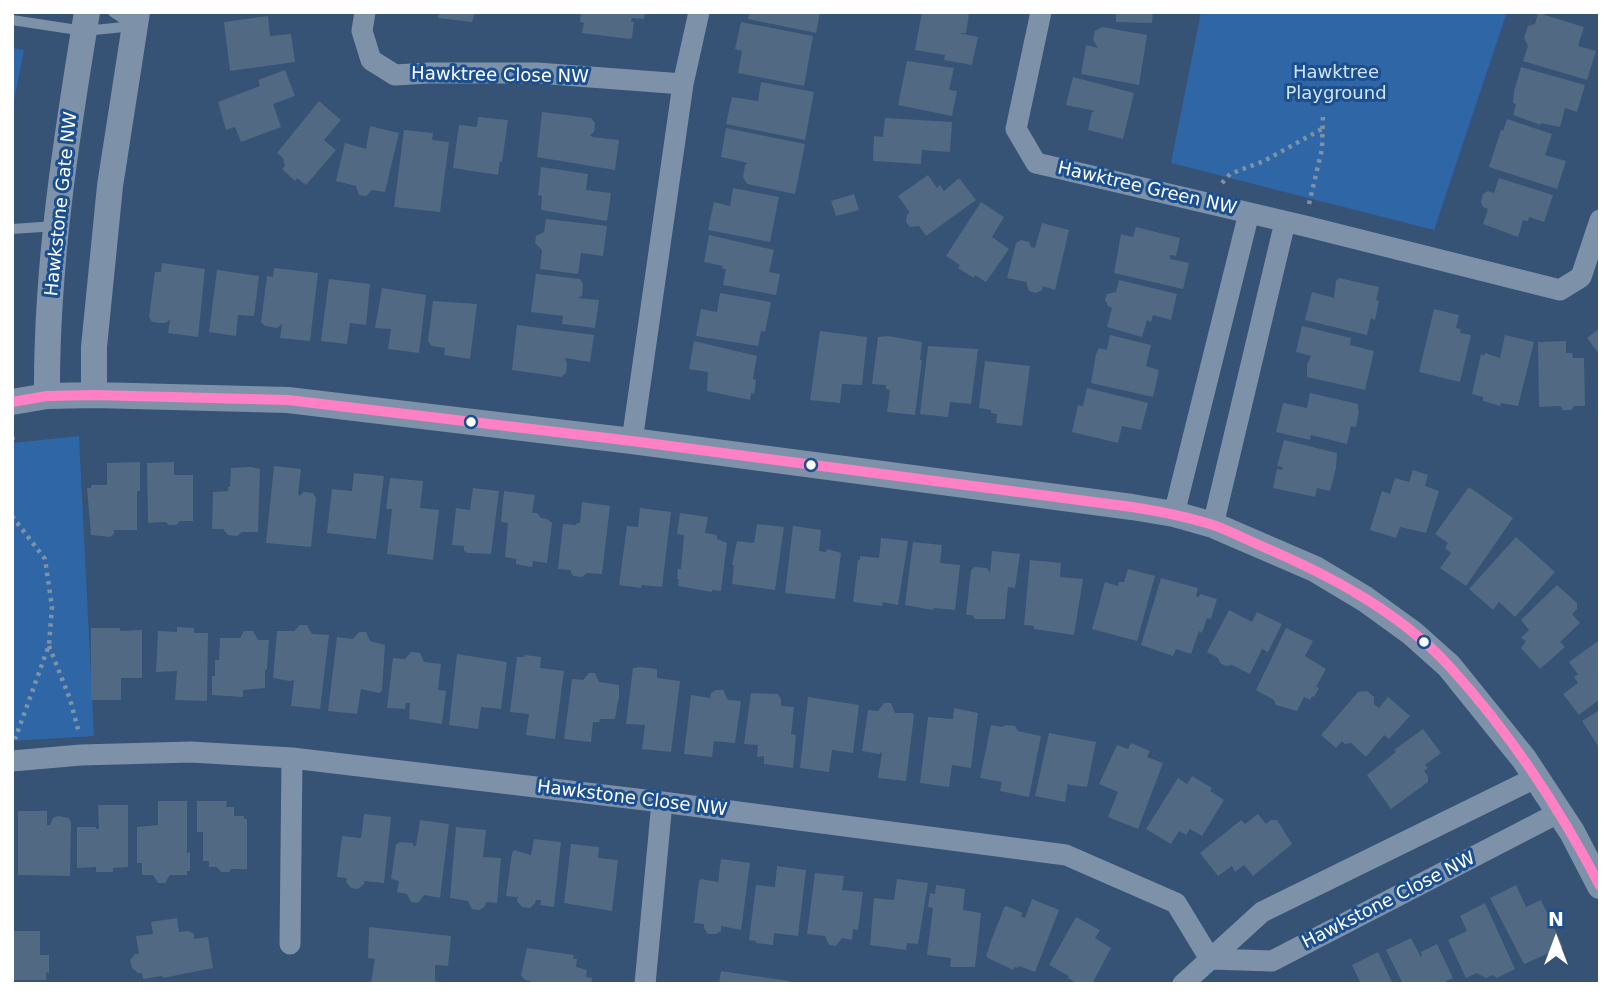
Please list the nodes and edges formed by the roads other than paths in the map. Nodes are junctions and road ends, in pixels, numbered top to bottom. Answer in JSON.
{"nodes":[{"id":1,"x":365,"y":12,"type":"edge"},
{"id":2,"x":699,"y":12,"type":"edge"},
{"id":3,"x":1041,"y":12,"type":"edge"},
{"id":4,"x":128,"y":17,"type":"edge"},
{"id":5,"x":12,"y":20,"type":"edge"},
{"id":6,"x":86,"y":22,"type":"edge"},
{"id":7,"x":683,"y":83,"type":"junction"},
{"id":8,"x":1249,"y":213,"type":"junction"},
{"id":9,"x":1600,"y":220,"type":"edge"},
{"id":10,"x":1285,"y":222,"type":"junction"},
{"id":11,"x":56,"y":226,"type":"junction"},
{"id":12,"x":12,"y":229,"type":"edge"},
{"id":13,"x":94,"y":395,"type":"junction"},
{"id":14,"x":47,"y":396,"type":"junction"},
{"id":15,"x":12,"y":402,"type":"edge"},
{"id":16,"x":632,"y":441,"type":"junction"},
{"id":17,"x":1174,"y":514,"type":"junction"},
{"id":18,"x":1213,"y":525,"type":"junction"},
{"id":19,"x":13,"y":751,"type":"edge"},
{"id":20,"x":292,"y":758,"type":"junction"},
{"id":21,"x":1537,"y":777,"type":"junction"},
{"id":22,"x":662,"y":802,"type":"junction"},
{"id":23,"x":1560,"y":812,"type":"junction"},
{"id":24,"x":1600,"y":886,"type":"edge"},
{"id":25,"x":290,"y":944,"type":"dead end"},
{"id":26,"x":1210,"y":959,"type":"junction"},
{"id":27,"x":645,"y":984,"type":"edge"},
{"id":28,"x":1183,"y":984,"type":"edge"}],
"edges":[{"from":1,"to":7,"type":"street","name":"Hawktree Close NW"},
{"from":2,"to":7,"type":"street"},
{"from":3,"to":8,"type":"street","name":"Hawktree Green NW"},
{"from":4,"to":6,"type":"lane"},
{"from":4,"to":13,"type":"street"},
{"from":5,"to":6,"type":"lane"},
{"from":6,"to":11,"type":"street","name":"Hawkstone Gate NW"},
{"from":7,"to":16,"type":"street"},
{"from":8,"to":10,"type":"street","name":"Hawktree Green NW"},
{"from":8,"to":17,"type":"street","name":"Hawktree Green NW"},
{"from":9,"to":10,"type":"street","name":"Hawktree Green NW"},
{"from":10,"to":18,"type":"street"},
{"from":11,"to":12,"type":"lane"},
{"from":11,"to":14,"type":"street","name":"Hawkstone Gate NW"},
{"from":13,"to":14,"type":"street"},
{"from":13,"to":16,"type":"street"},
{"from":14,"to":15,"type":"street"},
{"from":16,"to":17,"type":"street"},
{"from":17,"to":18,"type":"street"},
{"from":18,"to":21,"type":"street"},
{"from":19,"to":20,"type":"street","name":"Hawkstone Close NW"},
{"from":20,"to":22,"type":"street","name":"Hawkstone Close NW"},
{"from":20,"to":25,"type":"street"},
{"from":21,"to":23,"type":"street"},
{"from":21,"to":26,"type":"street"},
{"from":22,"to":26,"type":"street","name":"Hawkstone Close NW"},
{"from":22,"to":27,"type":"street"},
{"from":23,"to":24,"type":"street"},
{"from":23,"to":26,"type":"street","name":"Hawkstone Close NW"},
{"from":26,"to":28,"type":"street"}]}
